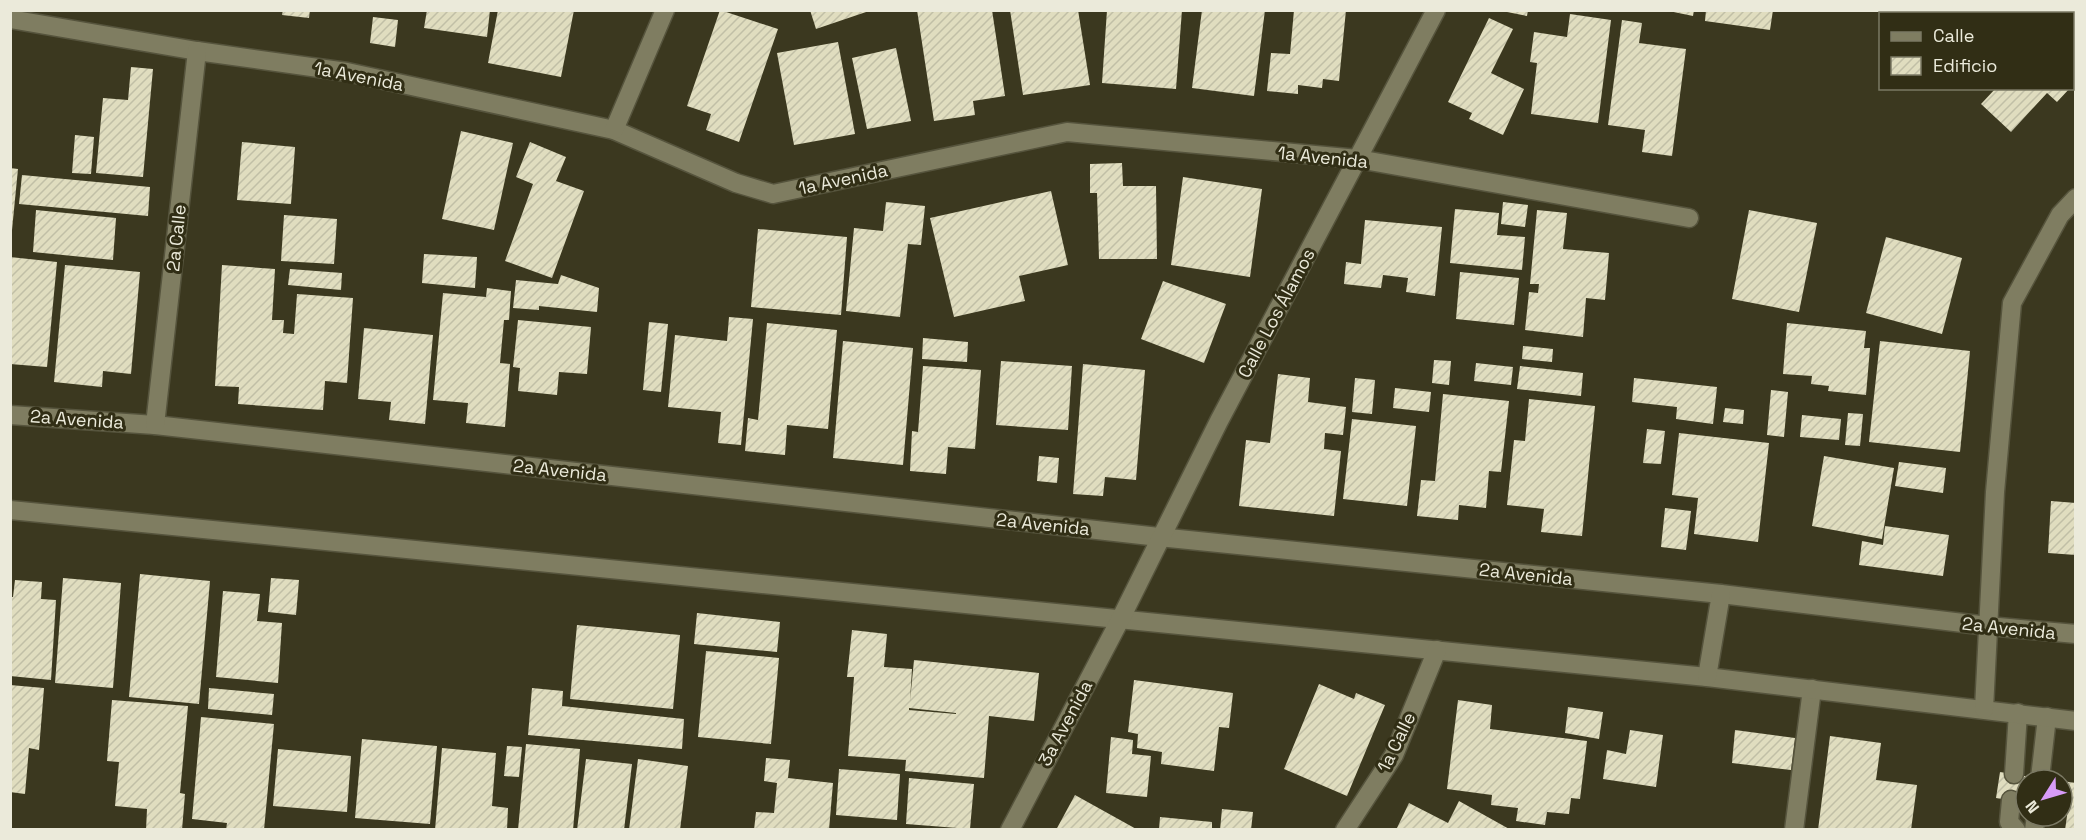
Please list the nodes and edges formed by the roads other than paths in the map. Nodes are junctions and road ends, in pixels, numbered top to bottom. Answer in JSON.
{"nodes":[{"id":1,"x":664,"y":10,"type":"edge"},
{"id":2,"x":1436,"y":10,"type":"edge"},
{"id":3,"x":10,"y":19,"type":"edge"},
{"id":4,"x":196,"y":51,"type":"junction"},
{"id":5,"x":614,"y":130,"type":"junction"},
{"id":6,"x":1359,"y":159,"type":"junction"},
{"id":7,"x":2076,"y":198,"type":"edge"},
{"id":8,"x":1689,"y":218,"type":"dead end"},
{"id":9,"x":10,"y":415,"type":"edge"},
{"id":10,"x":155,"y":425,"type":"junction"},
{"id":11,"x":10,"y":510,"type":"edge"},
{"id":12,"x":1159,"y":537,"type":"junction"},
{"id":13,"x":1721,"y":594,"type":"junction"},
{"id":14,"x":1121,"y":618,"type":"junction"},
{"id":15,"x":1988,"y":626,"type":"junction"},
{"id":16,"x":2076,"y":634,"type":"edge"},
{"id":17,"x":1437,"y":650,"type":"junction"},
{"id":18,"x":1707,"y":677,"type":"junction"},
{"id":19,"x":1812,"y":689,"type":"junction"},
{"id":20,"x":1984,"y":709,"type":"junction"},
{"id":21,"x":2018,"y":713,"type":"junction"},
{"id":22,"x":2047,"y":717,"type":"junction"},
{"id":23,"x":2076,"y":721,"type":"edge"},
{"id":24,"x":2014,"y":768,"type":"edge"},
{"id":25,"x":2041,"y":768,"type":"edge"},
{"id":26,"x":2011,"y":800,"type":"dead end"},
{"id":27,"x":1010,"y":830,"type":"edge"},
{"id":28,"x":1345,"y":830,"type":"edge"},
{"id":29,"x":1794,"y":830,"type":"edge"},
{"id":30,"x":2016,"y":830,"type":"edge"}],
"edges":[{"from":1,"to":5,"type":"street"},
{"from":2,"to":6,"type":"street","name":"Calle Los Álamos"},
{"from":3,"to":4,"type":"street","name":"1a Avenida"},
{"from":4,"to":5,"type":"street","name":"1a Avenida"},
{"from":4,"to":10,"type":"street","name":"2a Calle"},
{"from":5,"to":6,"type":"street","name":"1a Avenida"},
{"from":6,"to":8,"type":"street","name":"1a Avenida"},
{"from":6,"to":12,"type":"street","name":"Calle Los Álamos"},
{"from":7,"to":15,"type":"street"},
{"from":9,"to":10,"type":"street","name":"2a Avenida"},
{"from":10,"to":12,"type":"street","name":"2a Avenida"},
{"from":11,"to":14,"type":"street"},
{"from":12,"to":13,"type":"street","name":"2a Avenida"},
{"from":12,"to":14,"type":"street","name":"Calle Los Álamos"},
{"from":13,"to":15,"type":"street","name":"2a Avenida"},
{"from":13,"to":18,"type":"street"},
{"from":14,"to":17,"type":"street"},
{"from":14,"to":27,"type":"street","name":"3a Avenida"},
{"from":15,"to":16,"type":"street","name":"2a Avenida"},
{"from":15,"to":20,"type":"street"},
{"from":17,"to":18,"type":"street"},
{"from":17,"to":28,"type":"street","name":"1a Calle"},
{"from":18,"to":19,"type":"street"},
{"from":19,"to":20,"type":"street"},
{"from":19,"to":29,"type":"street"},
{"from":20,"to":21,"type":"street"},
{"from":21,"to":22,"type":"street"},
{"from":21,"to":24,"type":"street"},
{"from":22,"to":23,"type":"street"},
{"from":22,"to":25,"type":"street"},
{"from":26,"to":30,"type":"street"}]}
